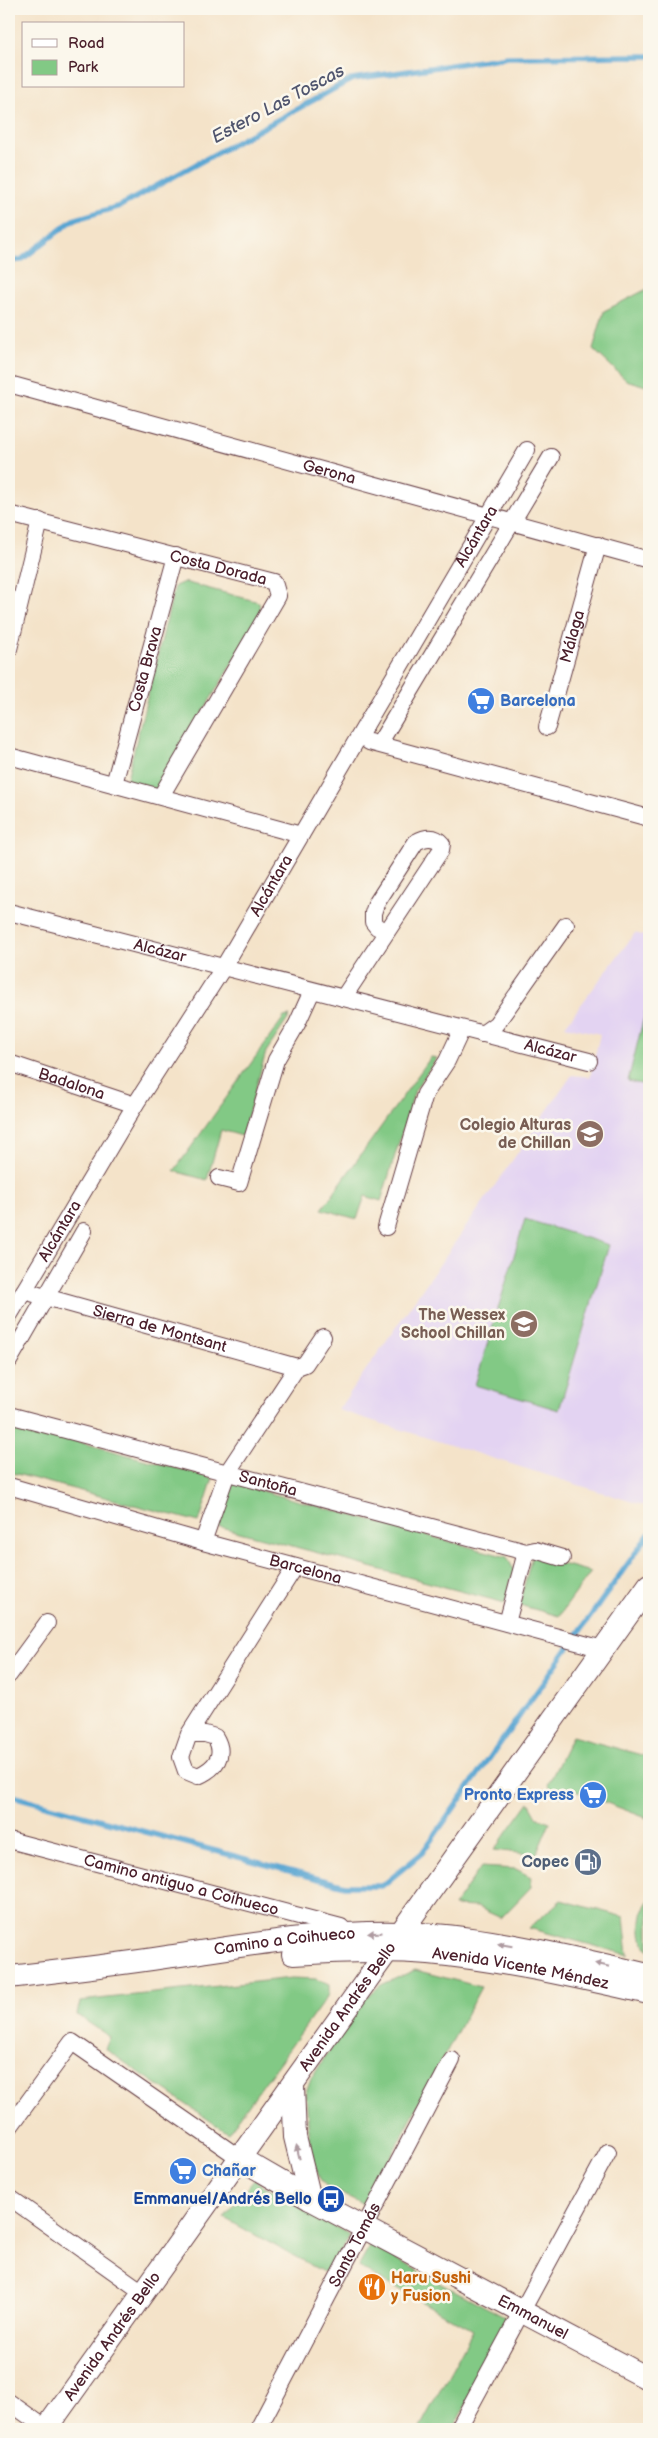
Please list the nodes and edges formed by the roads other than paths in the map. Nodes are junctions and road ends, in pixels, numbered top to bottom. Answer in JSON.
{"nodes":[{"id":1,"x":9,"y":384,"type":"edge"},
{"id":2,"x":528,"y":450,"type":"dead end"},
{"id":3,"x":551,"y":457,"type":"dead end"},
{"id":4,"x":9,"y":514,"type":"edge"},
{"id":5,"x":490,"y":514,"type":"junction"},
{"id":6,"x":40,"y":521,"type":"junction"},
{"id":7,"x":512,"y":521,"type":"junction"},
{"id":8,"x":598,"y":545,"type":"junction"},
{"id":9,"x":176,"y":556,"type":"junction"},
{"id":10,"x":649,"y":560,"type":"edge"},
{"id":11,"x":9,"y":649,"type":"edge"},
{"id":12,"x":547,"y":728,"type":"dead end"},
{"id":13,"x":357,"y":740,"type":"junction"},
{"id":14,"x":379,"y":744,"type":"junction"},
{"id":15,"x":9,"y":756,"type":"edge"},
{"id":16,"x":114,"y":784,"type":"junction"},
{"id":17,"x":161,"y":796,"type":"junction"},
{"id":18,"x":649,"y":818,"type":"edge"},
{"id":19,"x":301,"y":836,"type":"junction"},
{"id":20,"x":9,"y":912,"type":"edge"},
{"id":21,"x":566,"y":925,"type":"dead end"},
{"id":22,"x":387,"y":931,"type":"junction"},
{"id":23,"x":223,"y":968,"type":"junction"},
{"id":24,"x":312,"y":991,"type":"junction"},
{"id":25,"x":343,"y":998,"type":"junction"},
{"id":26,"x":462,"y":1029,"type":"junction"},
{"id":27,"x":482,"y":1034,"type":"junction"},
{"id":28,"x":589,"y":1061,"type":"dead end"},
{"id":29,"x":9,"y":1063,"type":"edge"},
{"id":30,"x":135,"y":1105,"type":"junction"},
{"id":31,"x":219,"y":1178,"type":"dead end"},
{"id":32,"x":386,"y":1227,"type":"dead end"},
{"id":33,"x":84,"y":1231,"type":"dead end"},
{"id":34,"x":24,"y":1291,"type":"junction"},
{"id":35,"x":46,"y":1298,"type":"junction"},
{"id":36,"x":9,"y":1316,"type":"edge"},
{"id":37,"x":323,"y":1337,"type":"dead end"},
{"id":38,"x":9,"y":1361,"type":"edge"},
{"id":39,"x":297,"y":1368,"type":"junction"},
{"id":40,"x":9,"y":1415,"type":"edge"},
{"id":41,"x":227,"y":1473,"type":"junction"},
{"id":42,"x":9,"y":1486,"type":"edge"},
{"id":43,"x":203,"y":1542,"type":"junction"},
{"id":44,"x":526,"y":1552,"type":"junction"},
{"id":45,"x":562,"y":1558,"type":"dead end"},
{"id":46,"x":295,"y":1566,"type":"junction"},
{"id":47,"x":649,"y":1585,"type":"edge"},
{"id":48,"x":47,"y":1623,"type":"dead end"},
{"id":49,"x":507,"y":1623,"type":"junction"},
{"id":50,"x":592,"y":1646,"type":"junction"},
{"id":51,"x":9,"y":1675,"type":"edge"},
{"id":52,"x":189,"y":1734,"type":"dead end"},
{"id":53,"x":9,"y":1840,"type":"edge"},
{"id":54,"x":422,"y":1904,"type":"junction"},
{"id":55,"x":458,"y":1938,"type":"junction"},
{"id":56,"x":396,"y":1942,"type":"junction"},
{"id":57,"x":346,"y":1944,"type":"junction"},
{"id":58,"x":430,"y":1953,"type":"junction"},
{"id":59,"x":649,"y":1975,"type":"edge"},
{"id":60,"x":9,"y":1977,"type":"edge"},
{"id":61,"x":367,"y":1982,"type":"junction"},
{"id":62,"x":649,"y":1993,"type":"edge"},
{"id":63,"x":452,"y":2060,"type":"dead end"},
{"id":64,"x":293,"y":2086,"type":"junction"},
{"id":65,"x":9,"y":2128,"type":"edge"},
{"id":66,"x":608,"y":2152,"type":"dead end"},
{"id":67,"x":241,"y":2159,"type":"junction"},
{"id":68,"x":9,"y":2197,"type":"edge"},
{"id":69,"x":310,"y":2199,"type":"junction"},
{"id":70,"x":364,"y":2228,"type":"junction"},
{"id":71,"x":144,"y":2293,"type":"junction"},
{"id":72,"x":522,"y":2312,"type":"junction"},
{"id":73,"x":649,"y":2379,"type":"edge"},
{"id":74,"x":9,"y":2402,"type":"edge"},
{"id":75,"x":46,"y":2429,"type":"edge"},
{"id":76,"x":258,"y":2429,"type":"edge"},
{"id":77,"x":458,"y":2429,"type":"edge"}],
"edges":[{"from":1,"to":5,"type":"street","name":"Gerona"},
{"from":2,"to":5,"type":"street","name":"Alcántara"},
{"from":3,"to":7,"type":"street","name":"Alcántara"},
{"from":4,"to":6,"type":"street","name":"Costa Dorada"},
{"from":5,"to":7,"type":"street","name":"Gerona"},
{"from":5,"to":13,"type":"street","name":"Alcántara"},
{"from":6,"to":9,"type":"street","name":"Costa Dorada"},
{"from":6,"to":11,"type":"street"},
{"from":7,"to":8,"type":"street","name":"Gerona"},
{"from":7,"to":14,"type":"street","name":"Alcántara"},
{"from":8,"to":10,"type":"street","name":"Gerona"},
{"from":8,"to":12,"type":"street","name":"Málaga"},
{"from":9,"to":16,"type":"street","name":"Costa Brava"},
{"from":9,"to":17,"type":"street","name":"Costa Dorada"},
{"from":13,"to":14,"type":"street"},
{"from":13,"to":19,"type":"street","name":"Alcántara"},
{"from":14,"to":18,"type":"street"},
{"from":15,"to":16,"type":"street"},
{"from":16,"to":17,"type":"street"},
{"from":17,"to":19,"type":"street"},
{"from":19,"to":23,"type":"street","name":"Alcántara"},
{"from":20,"to":23,"type":"street","name":"Alcázar"},
{"from":21,"to":27,"type":"street"},
{"from":22,"to":22,"type":"street"},
{"from":22,"to":25,"type":"street"},
{"from":23,"to":24,"type":"street","name":"Alcázar"},
{"from":23,"to":30,"type":"street","name":"Alcántara"},
{"from":24,"to":25,"type":"street","name":"Alcázar"},
{"from":24,"to":31,"type":"street"},
{"from":25,"to":26,"type":"street","name":"Alcázar"},
{"from":26,"to":27,"type":"street","name":"Alcázar"},
{"from":26,"to":32,"type":"street"},
{"from":27,"to":28,"type":"street","name":"Alcázar"},
{"from":29,"to":30,"type":"street","name":"Badalona"},
{"from":30,"to":34,"type":"street","name":"Alcántara"},
{"from":33,"to":35,"type":"street","name":"Alcántara"},
{"from":34,"to":35,"type":"street","name":"Sierra de Montsant"},
{"from":34,"to":36,"type":"street","name":"Alcántara"},
{"from":35,"to":38,"type":"street","name":"Alcántara"},
{"from":35,"to":39,"type":"street","name":"Sierra de Montsant"},
{"from":37,"to":39,"type":"street"},
{"from":39,"to":41,"type":"street"},
{"from":40,"to":41,"type":"street","name":"Santoña"},
{"from":41,"to":43,"type":"street"},
{"from":41,"to":44,"type":"street","name":"Santoña"},
{"from":42,"to":43,"type":"street","name":"Barcelona"},
{"from":43,"to":46,"type":"street","name":"Barcelona"},
{"from":44,"to":45,"type":"street","name":"Santoña"},
{"from":44,"to":49,"type":"street"},
{"from":46,"to":49,"type":"street","name":"Barcelona"},
{"from":46,"to":52,"type":"street"},
{"from":47,"to":50,"type":"main road","name":"Avenida Andrés Bello"},
{"from":48,"to":51,"type":"street"},
{"from":49,"to":50,"type":"street","name":"Barcelona"},
{"from":50,"to":54,"type":"main road","name":"Avenida Andrés Bello"},
{"from":53,"to":57,"type":"street","name":"Camino antiguo a Coihueco"},
{"from":54,"to":55,"type":"main road"},
{"from":54,"to":56,"type":"main road","name":"Avenida Andrés Bello"},
{"from":55,"to":56,"type":"main road","name":"Avenida Vicente Méndez"},
{"from":59,"to":55,"type":"main road","name":"Avenida Vicente Méndez","one_way":true},
{"from":56,"to":57,"type":"main road","name":"Camino a Coihueco"},
{"from":56,"to":58,"type":"main road","name":"Avenida Vicente Méndez"},
{"from":56,"to":61,"type":"main road","name":"Avenida Andrés Bello"},
{"from":57,"to":60,"type":"main road","name":"Camino a Coihueco"},
{"from":57,"to":61,"type":"main road"},
{"from":58,"to":61,"type":"main road"},
{"from":58,"to":62,"type":"main road","name":"Avenida Vicente Méndez"},
{"from":61,"to":64,"type":"main road","name":"Avenida Andrés Bello"},
{"from":63,"to":70,"type":"street","name":"Santo Tomás"},
{"from":64,"to":67,"type":"main road","name":"Avenida Andrés Bello"},
{"from":69,"to":64,"type":"main road","one_way":true},
{"from":65,"to":67,"type":"street"},
{"from":66,"to":72,"type":"street"},
{"from":67,"to":69,"type":"main road","name":"Emmanuel"},
{"from":67,"to":71,"type":"main road","name":"Avenida Andrés Bello"},
{"from":68,"to":71,"type":"street"},
{"from":69,"to":70,"type":"main road","name":"Emmanuel"},
{"from":70,"to":72,"type":"main road","name":"Emmanuel"},
{"from":70,"to":76,"type":"street","name":"Santo Tomás"},
{"from":71,"to":75,"type":"main road","name":"Avenida Andrés Bello"},
{"from":72,"to":73,"type":"main road","name":"Emmanuel"},
{"from":72,"to":77,"type":"street"},
{"from":74,"to":75,"type":"street"}]}
